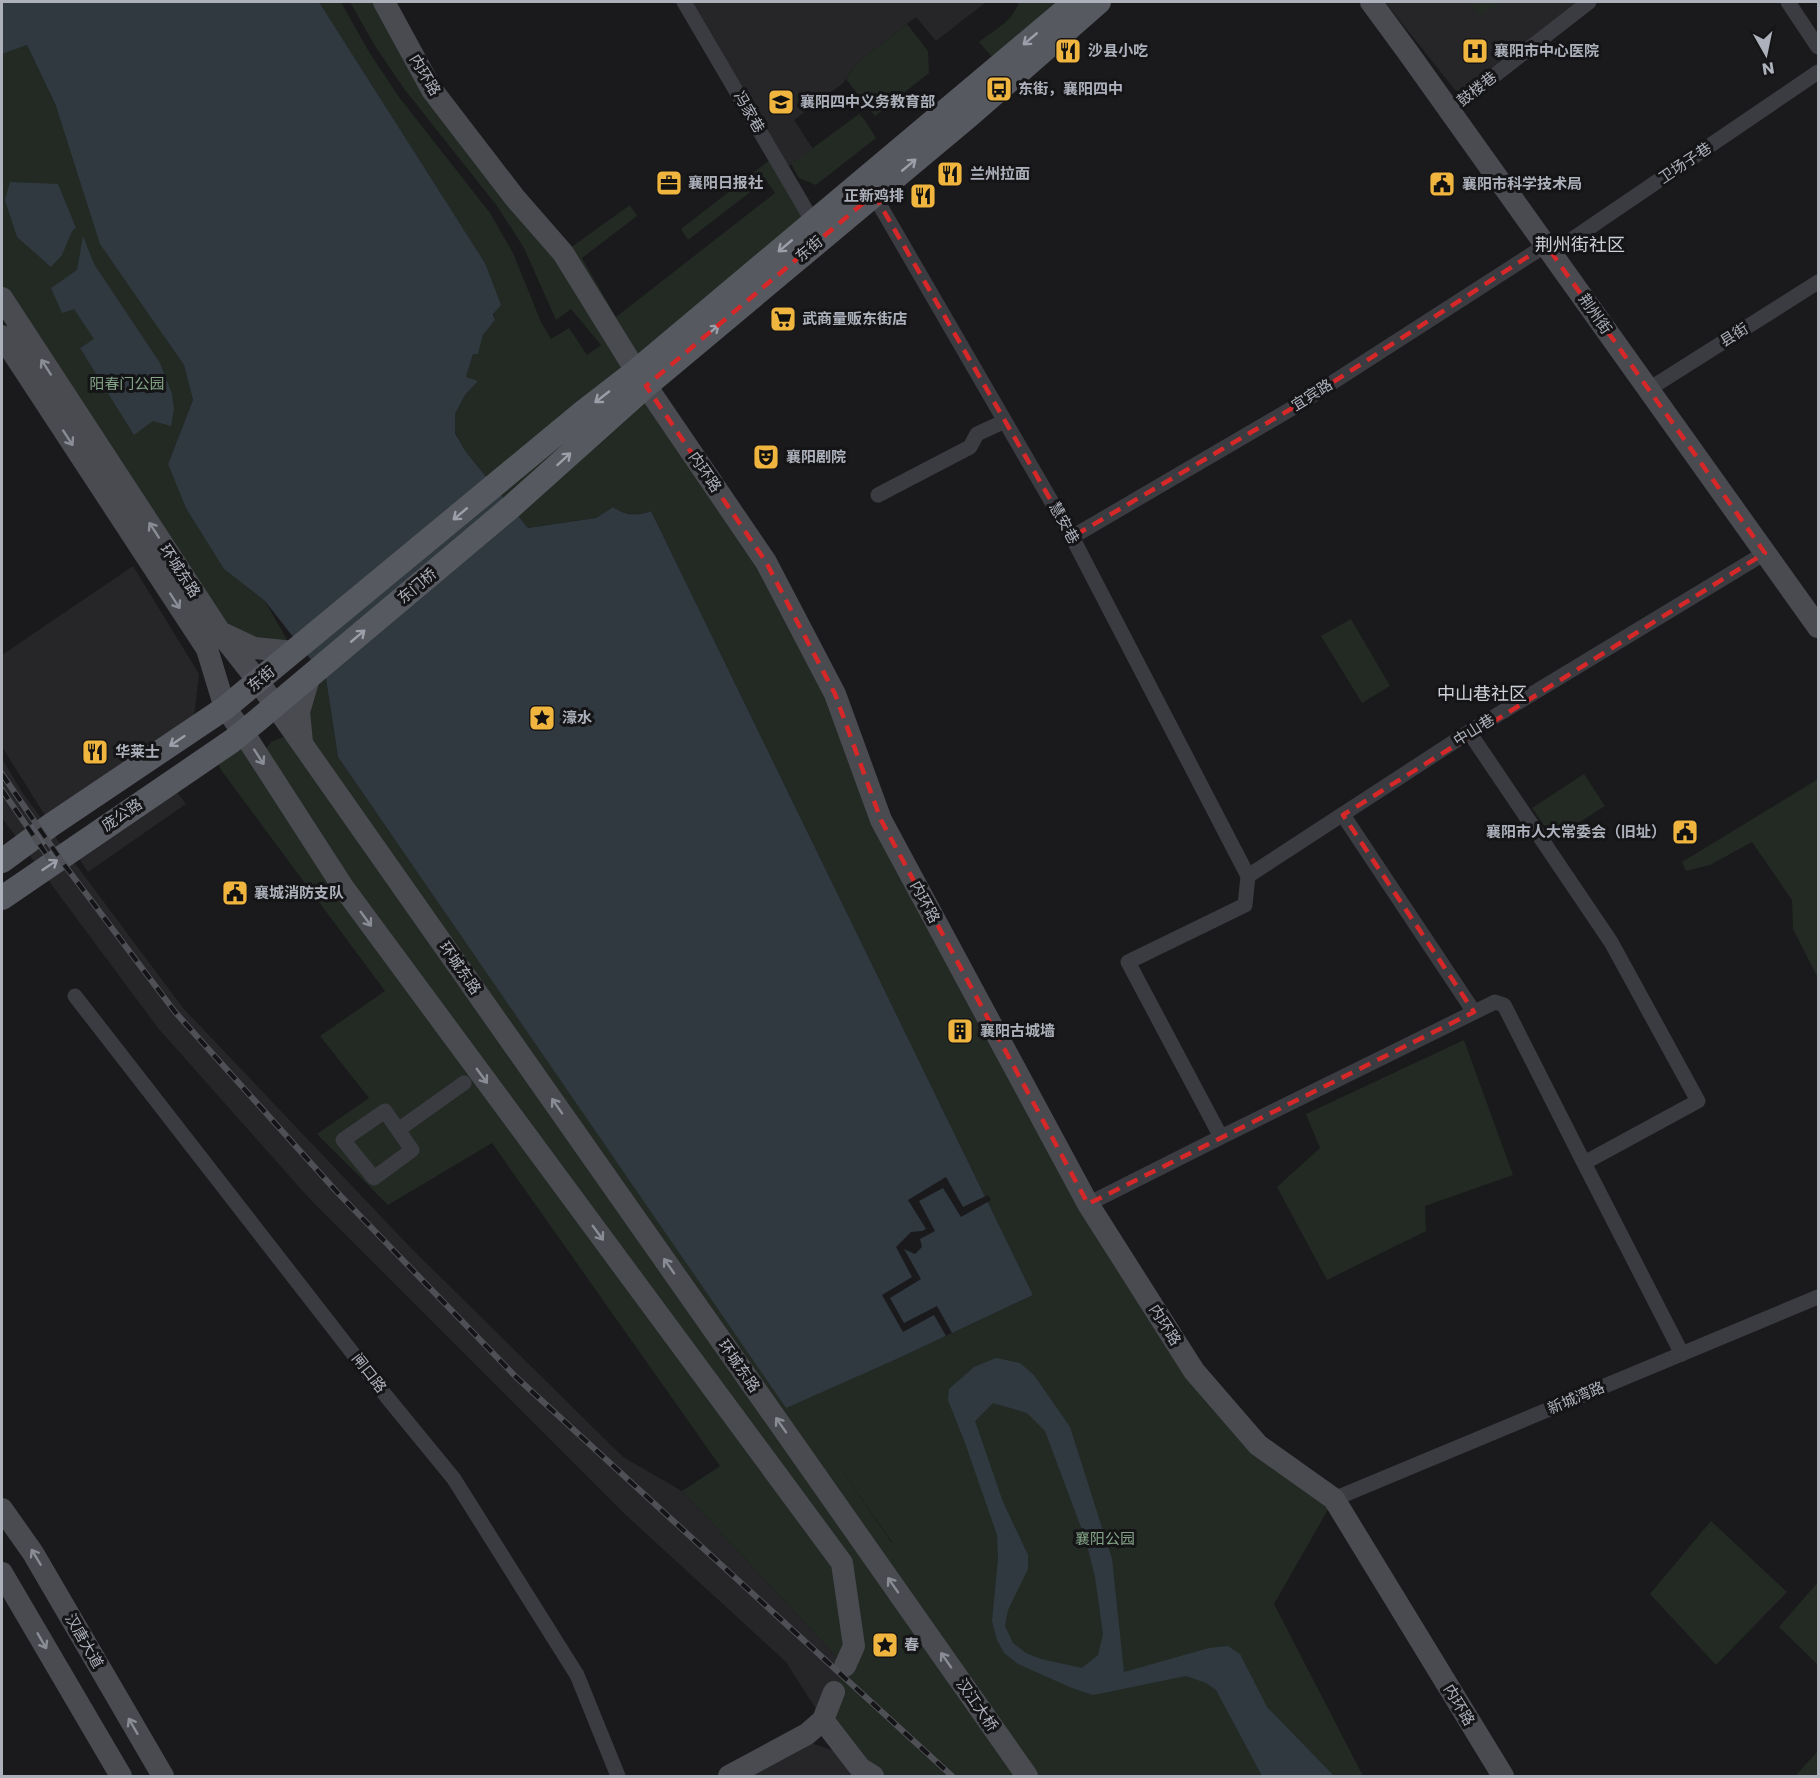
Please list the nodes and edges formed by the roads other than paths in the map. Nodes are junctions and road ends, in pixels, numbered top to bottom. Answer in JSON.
{"nodes":[{"id":1,"x":384,"y":2,"type":"edge"},
{"id":2,"x":684,"y":2,"type":"edge"},
{"id":3,"x":1075,"y":2,"type":"edge"},
{"id":4,"x":1099,"y":2,"type":"edge"},
{"id":5,"x":1371,"y":2,"type":"edge"},
{"id":6,"x":1589,"y":2,"type":"edge"},
{"id":7,"x":1788,"y":2,"type":"edge"},
{"id":8,"x":1818,"y":47,"type":"edge"},
{"id":9,"x":1818,"y":72,"type":"edge"},
{"id":10,"x":1450,"y":110,"type":"junction"},
{"id":11,"x":869,"y":186,"type":"junction"},
{"id":12,"x":813,"y":222,"type":"junction"},
{"id":13,"x":1549,"y":249,"type":"junction"},
{"id":14,"x":1818,"y":282,"type":"edge"},
{"id":15,"x":2,"y":298,"type":"edge"},
{"id":16,"x":2,"y":336,"type":"edge"},
{"id":17,"x":641,"y":378,"type":"junction"},
{"id":18,"x":1649,"y":389,"type":"junction"},
{"id":19,"x":1005,"y":421,"type":"junction"},
{"id":20,"x":505,"y":477,"type":"joint"},
{"id":21,"x":878,"y":495,"type":"dead end"},
{"id":22,"x":521,"y":498,"type":"joint"},
{"id":23,"x":1072,"y":537,"type":"junction"},
{"id":24,"x":1765,"y":553,"type":"junction"},
{"id":25,"x":1818,"y":627,"type":"edge"},
{"id":26,"x":220,"y":632,"type":"junction"},
{"id":27,"x":296,"y":650,"type":"junction"},
{"id":28,"x":311,"y":676,"type":"junction"},
{"id":29,"x":258,"y":681,"type":"junction"},
{"id":30,"x":275,"y":705,"type":"junction"},
{"id":31,"x":225,"y":708,"type":"junction"},
{"id":32,"x":243,"y":732,"type":"junction"},
{"id":33,"x":1469,"y":732,"type":"junction"},
{"id":34,"x":302,"y":744,"type":"junction"},
{"id":35,"x":1343,"y":814,"type":"junction"},
{"id":36,"x":2,"y":861,"type":"edge"},
{"id":37,"x":1248,"y":876,"type":"junction"},
{"id":38,"x":2,"y":898,"type":"edge"},
{"id":39,"x":75,"y":996,"type":"dead end"},
{"id":40,"x":1474,"y":1012,"type":"junction"},
{"id":41,"x":464,"y":1083,"type":"dead end"},
{"id":42,"x":398,"y":1130,"type":"junction"},
{"id":43,"x":1221,"y":1137,"type":"junction"},
{"id":44,"x":1584,"y":1163,"type":"junction"},
{"id":45,"x":1088,"y":1204,"type":"junction"},
{"id":46,"x":1818,"y":1297,"type":"edge"},
{"id":47,"x":1682,"y":1354,"type":"junction"},
{"id":48,"x":1334,"y":1499,"type":"junction"},
{"id":49,"x":2,"y":1509,"type":"edge"},
{"id":50,"x":2,"y":1573,"type":"edge"},
{"id":51,"x":927,"y":1633,"type":"joint"},
{"id":52,"x":845,"y":1666,"type":"dead end"},
{"id":53,"x":834,"y":1692,"type":"dead end"},
{"id":54,"x":823,"y":1720,"type":"junction"},
{"id":55,"x":790,"y":1742,"type":"junction"},
{"id":56,"x":867,"y":1772,"type":"edge"},
{"id":57,"x":121,"y":1776,"type":"edge"},
{"id":58,"x":163,"y":1776,"type":"edge"},
{"id":59,"x":618,"y":1776,"type":"edge"},
{"id":60,"x":729,"y":1776,"type":"edge"},
{"id":61,"x":1028,"y":1776,"type":"edge"},
{"id":62,"x":1503,"y":1776,"type":"edge"}],
"edges":[{"from":1,"to":17,"type":"main road","name":"内环路"},
{"from":2,"to":12,"type":"street","name":"冯家巷"},
{"from":3,"to":11,"type":"main road","name":"东街","one_way":true},
{"from":11,"to":4,"type":"main road","name":"东街","one_way":true},
{"from":5,"to":10,"type":"main road","name":"荆州街"},
{"from":6,"to":10,"type":"street","name":"鼓楼巷"},
{"from":7,"to":8,"type":"street"},
{"from":9,"to":13,"type":"street","name":"卫场子巷"},
{"from":10,"to":13,"type":"main road","name":"荆州街"},
{"from":11,"to":12,"type":"main road","name":"东街"},
{"from":17,"to":11,"type":"main road","name":"东街","one_way":true},
{"from":11,"to":19,"type":"street","name":"慧安巷"},
{"from":12,"to":17,"type":"main road","name":"东街","one_way":true},
{"from":13,"to":18,"type":"main road","name":"荆州街"},
{"from":13,"to":23,"type":"street","name":"宜宾路"},
{"from":14,"to":18,"type":"street","name":"县街"},
{"from":26,"to":15,"type":"main road","name":"环城东路","one_way":true},
{"from":16,"to":31,"type":"main road","name":"环城东路","one_way":true},
{"from":17,"to":20,"type":"main road","name":"东街","one_way":true},
{"from":22,"to":17,"type":"main road","name":"东街","one_way":true},
{"from":17,"to":45,"type":"main road","name":"内环路"},
{"from":18,"to":24,"type":"main road","name":"荆州街"},
{"from":19,"to":21,"type":"street"},
{"from":19,"to":23,"type":"street","name":"慧安巷"},
{"from":20,"to":27,"type":"main road","name":"东门桥","one_way":true},
{"from":28,"to":22,"type":"main road","name":"东门桥","one_way":true},
{"from":23,"to":37,"type":"street","name":"慧安巷"},
{"from":24,"to":25,"type":"main road","name":"荆州街"},
{"from":24,"to":33,"type":"street","name":"中山巷"},
{"from":26,"to":27,"type":"main road"},
{"from":26,"to":29,"type":"main road","name":"环城东路"},
{"from":27,"to":29,"type":"main road","name":"东街"},
{"from":28,"to":30,"type":"main road","name":"东街"},
{"from":28,"to":34,"type":"main road"},
{"from":29,"to":30,"type":"main road","name":"环城东路"},
{"from":29,"to":31,"type":"main road","name":"东街"},
{"from":30,"to":32,"type":"main road","name":"东街"},
{"from":30,"to":34,"type":"main road","name":"环城东路"},
{"from":31,"to":32,"type":"main road","name":"环城东路"},
{"from":31,"to":36,"type":"main road","name":"庞公路","one_way":true},
{"from":38,"to":32,"type":"main road","name":"庞公路","one_way":true},
{"from":32,"to":52,"type":"main road","name":"环城东路","one_way":true},
{"from":33,"to":35,"type":"street","name":"中山巷"},
{"from":33,"to":44,"type":"street"},
{"from":51,"to":34,"type":"main road","name":"环城东路","one_way":true},
{"from":35,"to":37,"type":"street","name":"中山巷"},
{"from":35,"to":40,"type":"street"},
{"from":37,"to":43,"type":"street"},
{"from":39,"to":59,"type":"street","name":"闸口路"},
{"from":40,"to":43,"type":"street"},
{"from":40,"to":44,"type":"street"},
{"from":41,"to":42,"type":"street"},
{"from":42,"to":42,"type":"street"},
{"from":43,"to":45,"type":"street"},
{"from":44,"to":47,"type":"street"},
{"from":45,"to":48,"type":"main road","name":"内环路"},
{"from":46,"to":47,"type":"street","name":"新城湾路"},
{"from":47,"to":48,"type":"street","name":"新城湾路"},
{"from":48,"to":62,"type":"main road","name":"内环路"},
{"from":58,"to":49,"type":"main road","name":"汉唐大道","one_way":true},
{"from":50,"to":57,"type":"main road","one_way":true},
{"from":61,"to":51,"type":"main road","name":"汉江大桥","one_way":true},
{"from":53,"to":54,"type":"main road"},
{"from":54,"to":55,"type":"main road"},
{"from":54,"to":56,"type":"main road"},
{"from":55,"to":56,"type":"main road"},
{"from":55,"to":60,"type":"main road"}]}
